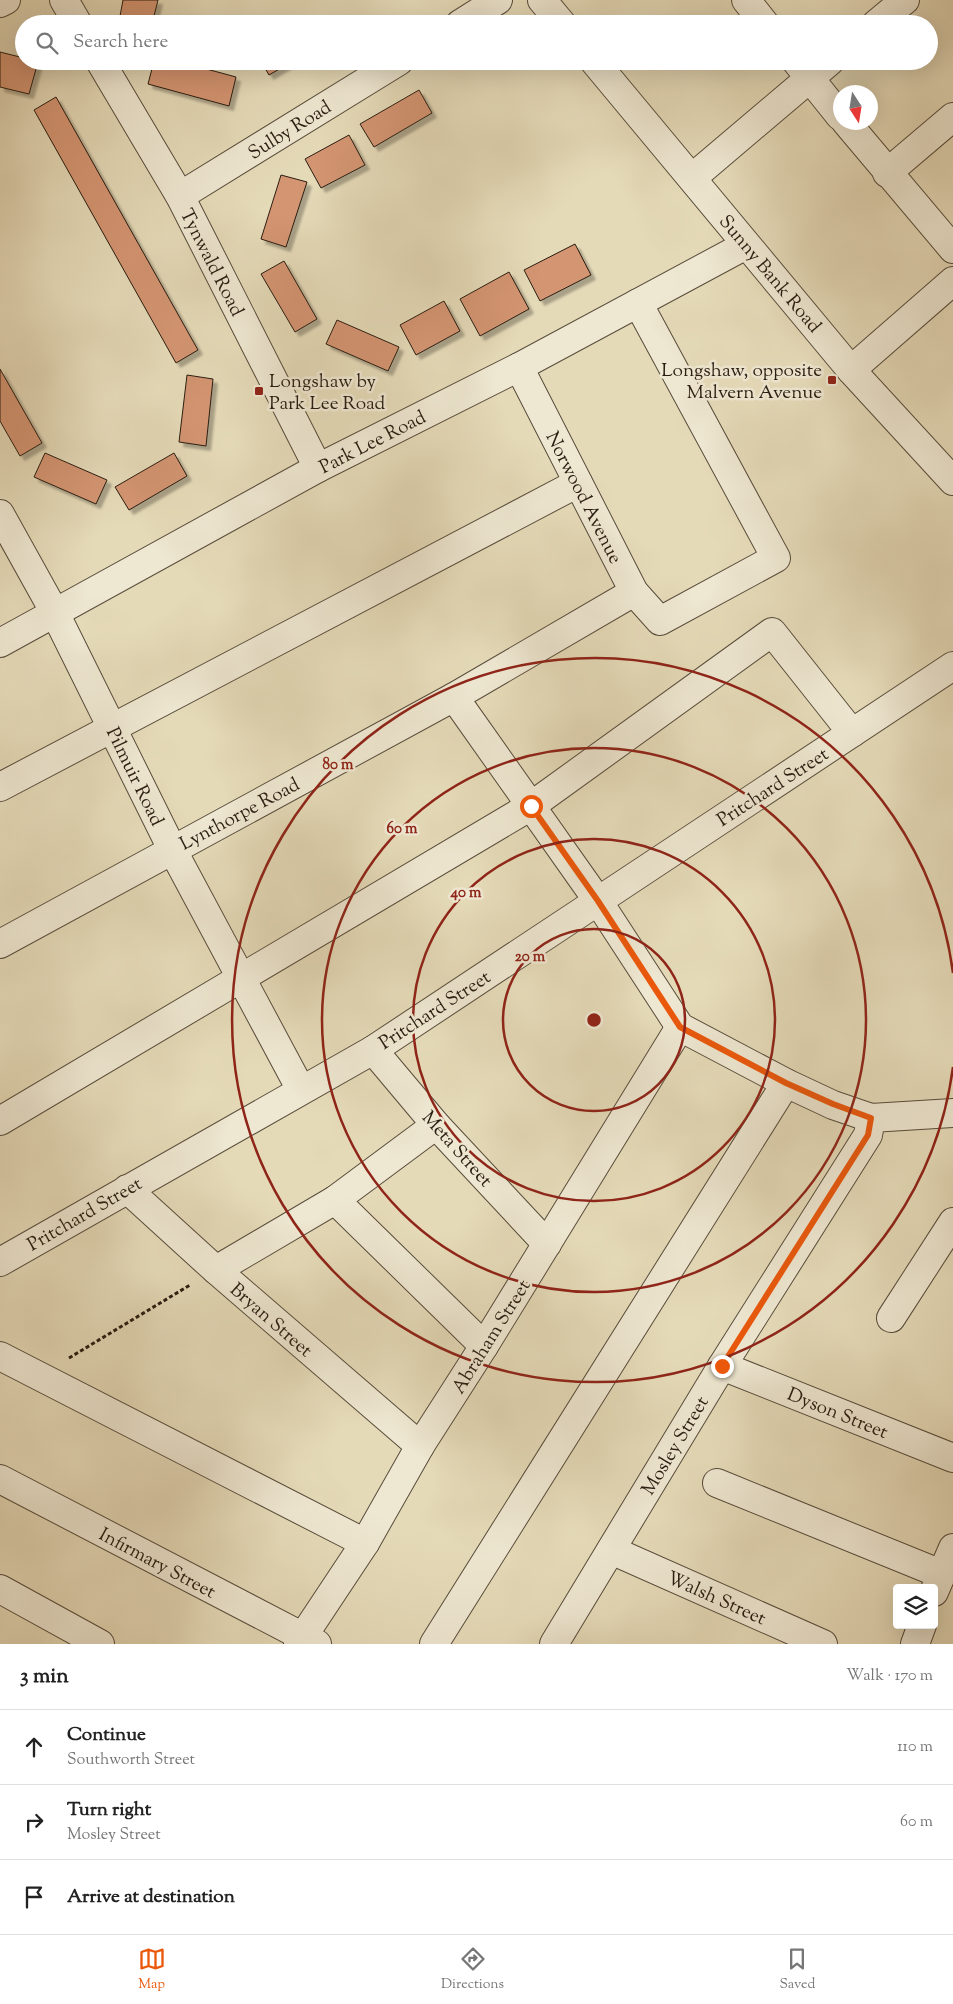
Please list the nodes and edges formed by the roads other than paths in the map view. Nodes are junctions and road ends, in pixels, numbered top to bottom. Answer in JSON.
{"nodes":[{"id":1,"x":6,"y":0,"type":"edge"},
{"id":2,"x":64,"y":0,"type":"edge"},
{"id":3,"x":498,"y":0,"type":"edge"},
{"id":4,"x":542,"y":0,"type":"edge"},
{"id":5,"x":746,"y":0,"type":"edge"},
{"id":6,"x":905,"y":0,"type":"edge"},
{"id":7,"x":0,"y":3,"type":"edge"},
{"id":8,"x":73,"y":15,"type":"edge"},
{"id":9,"x":474,"y":15,"type":"edge"},
{"id":10,"x":554,"y":15,"type":"edge"},
{"id":11,"x":758,"y":15,"type":"edge"},
{"id":12,"x":887,"y":15,"type":"edge"},
{"id":13,"x":105,"y":70,"type":"edge"},
{"id":14,"x":384,"y":70,"type":"edge"},
{"id":15,"x":602,"y":70,"type":"edge"},
{"id":16,"x":809,"y":70,"type":"edge"},
{"id":17,"x":814,"y":70,"type":"edge"},
{"id":18,"x":833,"y":104,"type":"edge"},
{"id":19,"x":953,"y":117,"type":"edge"},
{"id":20,"x":853,"y":130,"type":"edge"},
{"id":21,"x":887,"y":172,"type":"junction"},
{"id":22,"x":692,"y":178,"type":"junction"},
{"id":23,"x":180,"y":196,"type":"junction"},
{"id":24,"x":746,"y":245,"type":"junction"},
{"id":25,"x":953,"y":249,"type":"edge"},
{"id":26,"x":953,"y":280,"type":"edge"},
{"id":27,"x":638,"y":303,"type":"junction"},
{"id":28,"x":519,"y":367,"type":"junction"},
{"id":29,"x":851,"y":370,"type":"junction"},
{"id":30,"x":318,"y":468,"type":"junction"},
{"id":31,"x":953,"y":481,"type":"edge"},
{"id":32,"x":578,"y":483,"type":"junction"},
{"id":33,"x":0,"y":514,"type":"edge"},
{"id":34,"x":634,"y":592,"type":"junction"},
{"id":35,"x":55,"y":613,"type":"junction"},
{"id":36,"x":0,"y":643,"type":"edge"},
{"id":37,"x":953,"y":666,"type":"edge"},
{"id":38,"x":454,"y":697,"type":"junction"},
{"id":39,"x":112,"y":727,"type":"junction"},
{"id":40,"x":852,"y":733,"type":"junction"},
{"id":41,"x":0,"y":787,"type":"edge"},
{"id":42,"x":531,"y":806,"type":"junction"},
{"id":43,"x":172,"y":849,"type":"junction"},
{"id":44,"x":598,"y":901,"type":"junction"},
{"id":45,"x":0,"y":944,"type":"edge"},
{"id":46,"x":241,"y":977,"type":"junction"},
{"id":47,"x":680,"y":1027,"type":"junction"},
{"id":48,"x":372,"y":1050,"type":"junction"},
{"id":49,"x":786,"y":1083,"type":"junction"},
{"id":50,"x":301,"y":1090,"type":"junction"},
{"id":51,"x":953,"y":1113,"type":"edge"},
{"id":52,"x":871,"y":1118,"type":"junction"},
{"id":53,"x":0,"y":1121,"type":"edge"},
{"id":54,"x":436,"y":1125,"type":"junction"},
{"id":55,"x":127,"y":1189,"type":"junction"},
{"id":56,"x":335,"y":1200,"type":"junction"},
{"id":57,"x":953,"y":1222,"type":"edge"},
{"id":58,"x":547,"y":1244,"type":"junction"},
{"id":59,"x":0,"y":1262,"type":"edge"},
{"id":60,"x":216,"y":1270,"type":"junction"},
{"id":61,"x":891,"y":1318,"type":"dead end"},
{"id":62,"x":484,"y":1346,"type":"junction"},
{"id":63,"x":0,"y":1356,"type":"edge"},
{"id":64,"x":722,"y":1366,"type":"junction"},
{"id":65,"x":420,"y":1446,"type":"junction"},
{"id":66,"x":953,"y":1458,"type":"edge"},
{"id":67,"x":0,"y":1479,"type":"edge"},
{"id":68,"x":716,"y":1483,"type":"dead end"},
{"id":69,"x":364,"y":1543,"type":"junction"},
{"id":70,"x":953,"y":1548,"type":"edge"},
{"id":71,"x":611,"y":1550,"type":"junction"},
{"id":72,"x":938,"y":1583,"type":"edge"},
{"id":73,"x":0,"y":1589,"type":"edge"},
{"id":74,"x":921,"y":1629,"type":"edge"},
{"id":75,"x":306,"y":1642,"type":"edge"},
{"id":76,"x":100,"y":1644,"type":"edge"},
{"id":77,"x":434,"y":1644,"type":"edge"},
{"id":78,"x":554,"y":1644,"type":"edge"},
{"id":79,"x":823,"y":1644,"type":"edge"},
{"id":80,"x":915,"y":1644,"type":"edge"}],
"edges":[{"from":1,"to":7,"type":"street"},
{"from":2,"to":8,"type":"street"},
{"from":3,"to":9,"type":"street"},
{"from":4,"to":10,"type":"street"},
{"from":5,"to":11,"type":"street"},
{"from":6,"to":12,"type":"street"},
{"from":13,"to":23,"type":"street","name":"Tynwald Road"},
{"from":14,"to":23,"type":"street","name":"Sulby Road"},
{"from":15,"to":22,"type":"street","name":"Sunny Bank Road"},
{"from":16,"to":22,"type":"street"},
{"from":17,"to":18,"type":"street"},
{"from":19,"to":21,"type":"street"},
{"from":20,"to":21,"type":"street"},
{"from":21,"to":25,"type":"street"},
{"from":22,"to":24,"type":"street","name":"Sunny Bank Road"},
{"from":23,"to":30,"type":"street","name":"Tynwald Road"},
{"from":24,"to":27,"type":"street","name":"Park Lee Road"},
{"from":24,"to":29,"type":"street","name":"Sunny Bank Road"},
{"from":26,"to":29,"type":"street"},
{"from":27,"to":28,"type":"street","name":"Park Lee Road"},
{"from":27,"to":34,"type":"street","name":"Norwood Avenue"},
{"from":28,"to":30,"type":"street","name":"Park Lee Road"},
{"from":28,"to":32,"type":"street","name":"Norwood Avenue"},
{"from":29,"to":31,"type":"street","name":"Sunny Bank Road"},
{"from":30,"to":35,"type":"street","name":"Park Lee Road"},
{"from":32,"to":34,"type":"street","name":"Norwood Avenue"},
{"from":32,"to":39,"type":"street"},
{"from":33,"to":35,"type":"street","name":"Pilmuir Road"},
{"from":34,"to":38,"type":"street","name":"Lynthorpe Road"},
{"from":35,"to":36,"type":"street","name":"Park Lee Road"},
{"from":35,"to":39,"type":"street","name":"Pilmuir Road"},
{"from":37,"to":40,"type":"street","name":"Pritchard Street"},
{"from":38,"to":42,"type":"street"},
{"from":38,"to":43,"type":"street","name":"Lynthorpe Road"},
{"from":39,"to":41,"type":"street"},
{"from":39,"to":43,"type":"street","name":"Pilmuir Road"},
{"from":40,"to":42,"type":"street"},
{"from":40,"to":44,"type":"street","name":"Pritchard Street"},
{"from":42,"to":44,"type":"street"},
{"from":42,"to":46,"type":"street"},
{"from":43,"to":45,"type":"street","name":"Lynthorpe Road"},
{"from":43,"to":46,"type":"street","name":"Pilmuir Road"},
{"from":44,"to":47,"type":"street"},
{"from":44,"to":48,"type":"street","name":"Pritchard Street"},
{"from":46,"to":50,"type":"street","name":"Pilmuir Road"},
{"from":46,"to":53,"type":"street"},
{"from":47,"to":49,"type":"street"},
{"from":47,"to":58,"type":"street","name":"Abraham Street"},
{"from":48,"to":50,"type":"street","name":"Pritchard Street"},
{"from":48,"to":54,"type":"street","name":"Meta Street"},
{"from":49,"to":52,"type":"street"},
{"from":49,"to":77,"type":"street"},
{"from":50,"to":55,"type":"street","name":"Pritchard Street"},
{"from":51,"to":52,"type":"street"},
{"from":52,"to":64,"type":"street","name":"Mosley Street"},
{"from":54,"to":56,"type":"street"},
{"from":54,"to":58,"type":"street","name":"Meta Street"},
{"from":55,"to":59,"type":"street","name":"Pritchard Street"},
{"from":55,"to":60,"type":"street","name":"Bryan Street"},
{"from":56,"to":60,"type":"street"},
{"from":56,"to":62,"type":"street"},
{"from":57,"to":61,"type":"street"},
{"from":58,"to":62,"type":"street","name":"Abraham Street"},
{"from":60,"to":65,"type":"street","name":"Bryan Street"},
{"from":62,"to":65,"type":"street","name":"Abraham Street"},
{"from":63,"to":69,"type":"street"},
{"from":64,"to":66,"type":"street","name":"Dyson Street"},
{"from":64,"to":71,"type":"street","name":"Mosley Street"},
{"from":65,"to":69,"type":"street","name":"Abraham Street"},
{"from":67,"to":75,"type":"street","name":"Infirmary Street"},
{"from":68,"to":72,"type":"street"},
{"from":69,"to":75,"type":"street","name":"Abraham Street"},
{"from":70,"to":72,"type":"street"},
{"from":71,"to":78,"type":"street","name":"Mosley Street"},
{"from":71,"to":79,"type":"street","name":"Walsh Street"},
{"from":73,"to":76,"type":"street"},
{"from":74,"to":80,"type":"street"}]}
